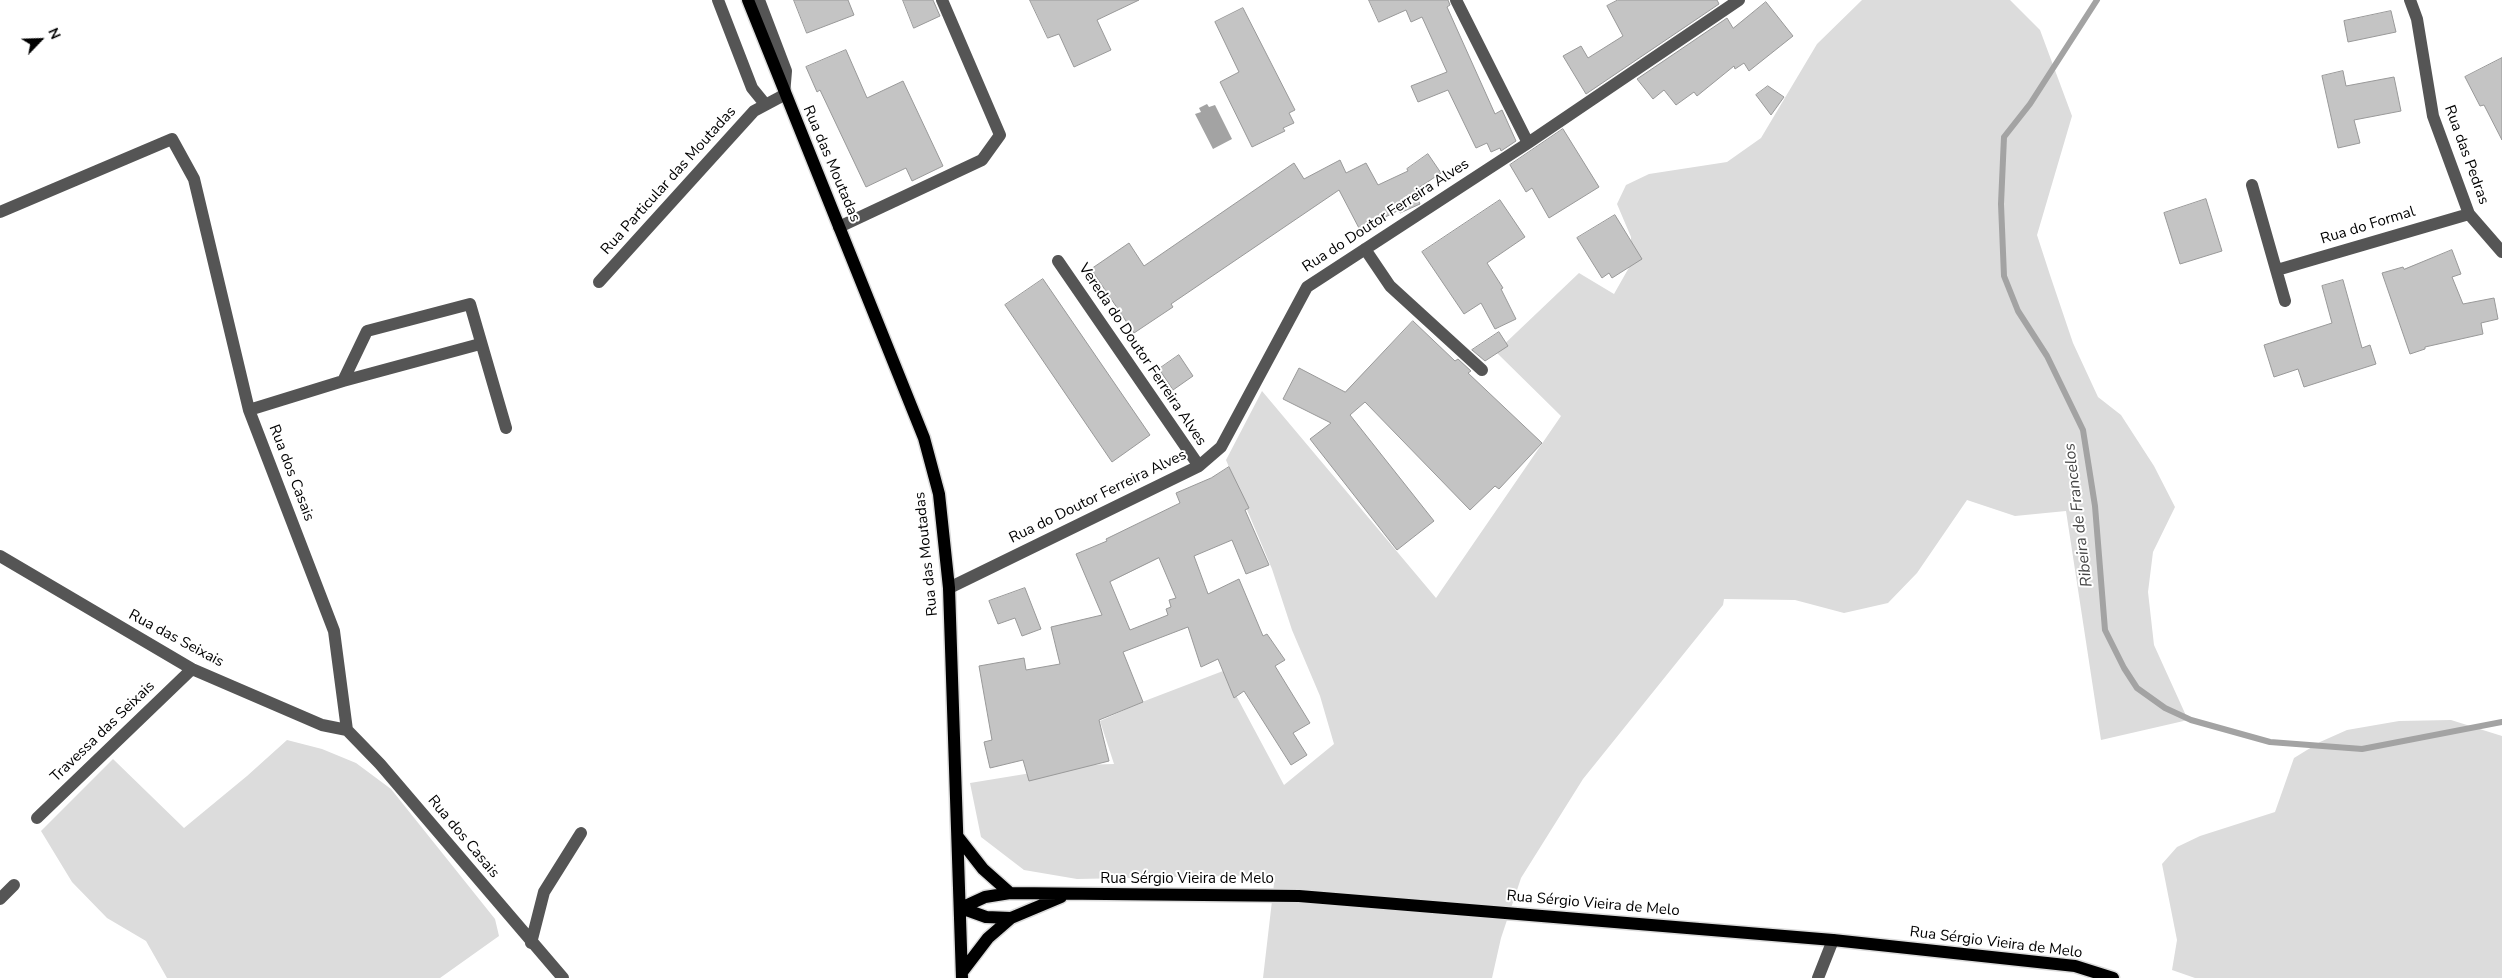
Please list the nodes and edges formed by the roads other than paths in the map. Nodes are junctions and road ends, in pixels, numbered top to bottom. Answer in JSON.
{"nodes":[{"id":1,"x":718,"y":0,"type":"edge"},
{"id":2,"x":748,"y":0,"type":"edge"},
{"id":3,"x":759,"y":0,"type":"edge"},
{"id":4,"x":1456,"y":0,"type":"edge"},
{"id":5,"x":1739,"y":0,"type":"edge"},
{"id":6,"x":2410,"y":0,"type":"edge"},
{"id":7,"x":948,"y":2,"type":"edge"},
{"id":8,"x":784,"y":95,"type":"junction"},
{"id":9,"x":765,"y":104,"type":"junction"},
{"id":10,"x":1528,"y":143,"type":"junction"},
{"id":11,"x":2252,"y":185,"type":"dead end"},
{"id":12,"x":0,"y":212,"type":"edge"},
{"id":13,"x":2469,"y":214,"type":"junction"},
{"id":14,"x":839,"y":227,"type":"junction"},
{"id":15,"x":1365,"y":249,"type":"junction"},
{"id":16,"x":2502,"y":252,"type":"edge"},
{"id":17,"x":1058,"y":261,"type":"dead end"},
{"id":18,"x":2277,"y":270,"type":"junction"},
{"id":19,"x":599,"y":282,"type":"dead end"},
{"id":20,"x":2285,"y":301,"type":"dead end"},
{"id":21,"x":480,"y":344,"type":"junction"},
{"id":22,"x":1482,"y":370,"type":"dead end"},
{"id":23,"x":343,"y":381,"type":"junction"},
{"id":24,"x":249,"y":410,"type":"junction"},
{"id":25,"x":506,"y":428,"type":"dead end"},
{"id":26,"x":1198,"y":466,"type":"junction"},
{"id":27,"x":0,"y":556,"type":"edge"},
{"id":28,"x":949,"y":588,"type":"junction"},
{"id":29,"x":192,"y":669,"type":"junction"},
{"id":30,"x":347,"y":730,"type":"junction"},
{"id":31,"x":37,"y":818,"type":"dead end"},
{"id":32,"x":581,"y":833,"type":"dead end"},
{"id":33,"x":958,"y":837,"type":"junction"},
{"id":34,"x":14,"y":885,"type":"dead end"},
{"id":35,"x":1010,"y":893,"type":"junction"},
{"id":36,"x":1066,"y":894,"type":"junction"},
{"id":37,"x":0,"y":899,"type":"edge"},
{"id":38,"x":961,"y":908,"type":"junction"},
{"id":39,"x":1010,"y":918,"type":"junction"},
{"id":40,"x":1833,"y":940,"type":"junction"},
{"id":41,"x":532,"y":943,"type":"junction"},
{"id":42,"x":962,"y":975,"type":"edge"},
{"id":43,"x":563,"y":978,"type":"edge"},
{"id":44,"x":1818,"y":978,"type":"edge"},
{"id":45,"x":2113,"y":978,"type":"edge"}],
"edges":[{"from":1,"to":9,"type":"street"},
{"from":2,"to":8,"type":"main road","name":"Rua das Moutadas"},
{"from":3,"to":8,"type":"street","name":"Rua das Moutadas"},
{"from":4,"to":10,"type":"street"},
{"from":5,"to":10,"type":"street","name":"Rua do Doutor Ferreira Alves"},
{"from":6,"to":13,"type":"street","name":"Rua das Pedras"},
{"from":7,"to":14,"type":"street"},
{"from":8,"to":9,"type":"street","name":"Rua das Moutadas"},
{"from":8,"to":14,"type":"main road","name":"Rua das Moutadas"},
{"from":9,"to":19,"type":"street","name":"Rua Particular das Moutadas"},
{"from":10,"to":15,"type":"street","name":"Rua do Doutor Ferreira Alves"},
{"from":11,"to":18,"type":"street"},
{"from":12,"to":24,"type":"street","name":"Rua dos Casais"},
{"from":13,"to":16,"type":"street","name":"Rua das Pedras"},
{"from":13,"to":18,"type":"street","name":"Rua do Formal"},
{"from":14,"to":28,"type":"main road","name":"Rua das Moutadas"},
{"from":15,"to":22,"type":"street"},
{"from":15,"to":26,"type":"street","name":"Rua do Doutor Ferreira Alves"},
{"from":17,"to":26,"type":"street","name":"Vereda do Doutor Ferreira Alves"},
{"from":18,"to":20,"type":"street"},
{"from":21,"to":23,"type":"street"},
{"from":21,"to":23,"type":"street"},
{"from":21,"to":25,"type":"street"},
{"from":23,"to":24,"type":"street"},
{"from":24,"to":30,"type":"street","name":"Rua dos Casais"},
{"from":26,"to":28,"type":"street","name":"Rua do Doutor Ferreira Alves"},
{"from":27,"to":29,"type":"street","name":"Rua das Seixais"},
{"from":28,"to":33,"type":"main road","name":"Rua das Moutadas"},
{"from":29,"to":30,"type":"street","name":"Rua das Seixais"},
{"from":29,"to":31,"type":"street","name":"Travessa das Seixais"},
{"from":30,"to":41,"type":"street","name":"Rua dos Casais"},
{"from":32,"to":41,"type":"street"},
{"from":33,"to":35,"type":"main road"},
{"from":33,"to":38,"type":"main road","name":"Rua das Moutadas"},
{"from":34,"to":37,"type":"street"},
{"from":35,"to":36,"type":"main road","name":"Rua Sérgio Vieira de Melo"},
{"from":35,"to":38,"type":"main road","name":"Rua Sérgio Vieira de Melo"},
{"from":36,"to":39,"type":"main road","name":"Rua Sérgio Vieira de Melo"},
{"from":36,"to":40,"type":"main road","name":"Rua Sérgio Vieira de Melo"},
{"from":38,"to":39,"type":"main road","name":"Rua Sérgio Vieira de Melo"},
{"from":38,"to":42,"type":"main road","name":"Rua das Moutadas"},
{"from":39,"to":42,"type":"main road","name":"Rua Sérgio Vieira de Melo"},
{"from":40,"to":44,"type":"street"},
{"from":40,"to":45,"type":"main road","name":"Rua Sérgio Vieira de Melo"},
{"from":41,"to":43,"type":"street","name":"Rua dos Casais"}]}
